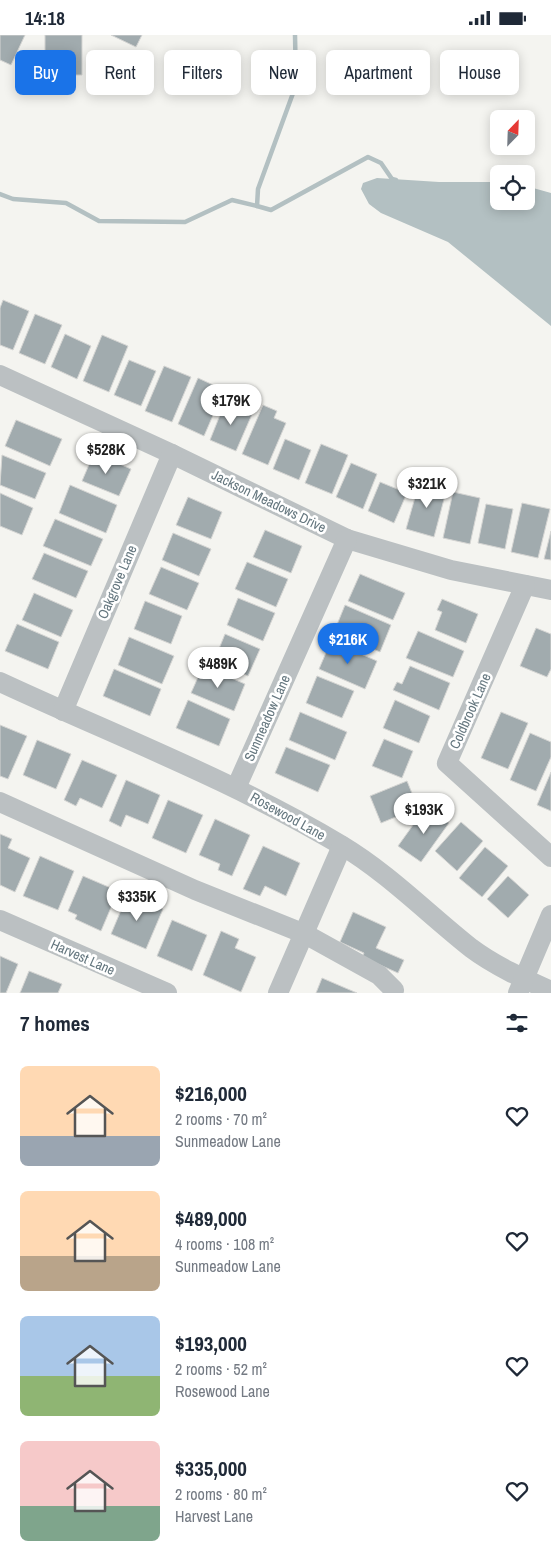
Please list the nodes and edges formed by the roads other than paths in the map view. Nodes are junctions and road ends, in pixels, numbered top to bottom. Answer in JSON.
{"nodes":[{"id":1,"x":0,"y":375,"type":"edge"},
{"id":2,"x":172,"y":454,"type":"junction"},
{"id":3,"x":347,"y":539,"type":"junction"},
{"id":4,"x":525,"y":585,"type":"junction"},
{"id":5,"x":551,"y":590,"type":"edge"},
{"id":6,"x":0,"y":682,"type":"edge"},
{"id":7,"x":62,"y":711,"type":"junction"},
{"id":8,"x":236,"y":788,"type":"junction"},
{"id":9,"x":0,"y":802,"type":"edge"},
{"id":10,"x":342,"y":846,"type":"junction"},
{"id":11,"x":551,"y":857,"type":"edge"},
{"id":12,"x":551,"y":915,"type":"edge"},
{"id":13,"x":0,"y":920,"type":"edge"},
{"id":14,"x":304,"y":934,"type":"junction"},
{"id":15,"x":521,"y":986,"type":"edge"},
{"id":16,"x":551,"y":991,"type":"edge"},
{"id":17,"x":166,"y":993,"type":"edge"},
{"id":18,"x":278,"y":993,"type":"edge"},
{"id":19,"x":393,"y":993,"type":"edge"}],
"edges":[{"from":1,"to":2,"type":"street","name":"Jackson Meadows Drive"},
{"from":2,"to":3,"type":"street","name":"Jackson Meadows Drive"},
{"from":2,"to":7,"type":"street","name":"Oakgrove Lane"},
{"from":3,"to":4,"type":"street","name":"Jackson Meadows Drive"},
{"from":3,"to":8,"type":"street","name":"Sunmeadow Lane"},
{"from":4,"to":5,"type":"street","name":"Jackson Meadows Drive"},
{"from":4,"to":11,"type":"street","name":"Coldbrook Lane"},
{"from":6,"to":7,"type":"street","name":"Rosewood Lane"},
{"from":7,"to":8,"type":"street","name":"Rosewood Lane"},
{"from":8,"to":10,"type":"street","name":"Rosewood Lane"},
{"from":9,"to":14,"type":"street"},
{"from":10,"to":14,"type":"street"},
{"from":10,"to":15,"type":"street","name":"Rosewood Lane"},
{"from":12,"to":15,"type":"street"},
{"from":13,"to":17,"type":"street","name":"Harvest Lane"},
{"from":14,"to":18,"type":"street"},
{"from":14,"to":19,"type":"street"},
{"from":15,"to":16,"type":"street","name":"Rosewood Lane"}]}
